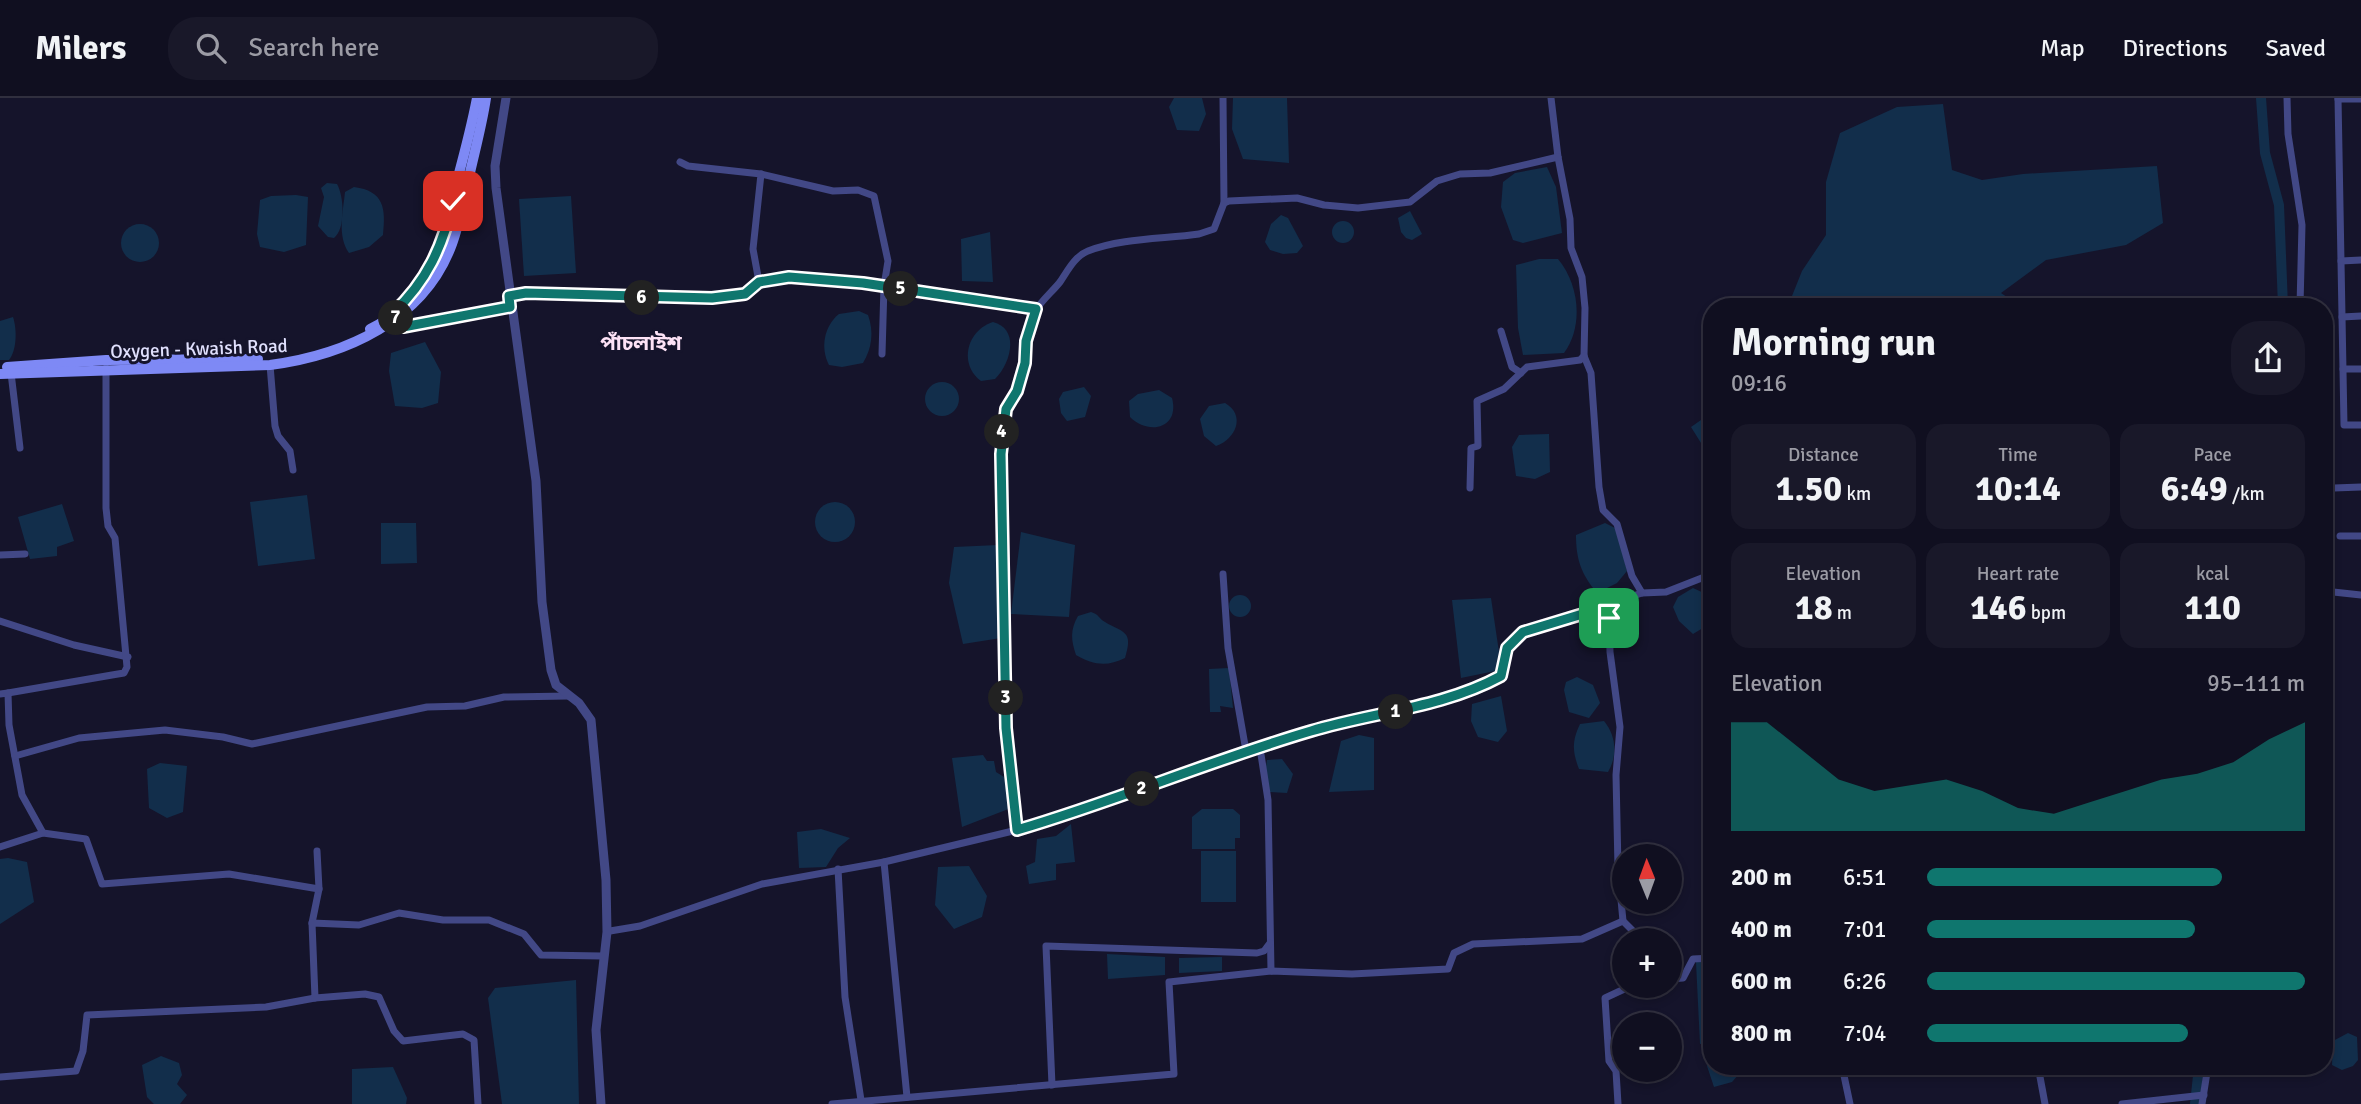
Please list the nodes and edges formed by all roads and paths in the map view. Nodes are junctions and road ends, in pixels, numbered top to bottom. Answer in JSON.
{"nodes":[{"id":1,"x":477,"y":98,"type":"edge"},
{"id":2,"x":486,"y":98,"type":"edge"},
{"id":3,"x":506,"y":98,"type":"edge"},
{"id":4,"x":1223,"y":98,"type":"edge"},
{"id":5,"x":1551,"y":98,"type":"edge"},
{"id":6,"x":2287,"y":98,"type":"edge"},
{"id":7,"x":2338,"y":99,"type":"edge"},
{"id":8,"x":2361,"y":99,"type":"edge"},
{"id":9,"x":1558,"y":157,"type":"junction"},
{"id":10,"x":680,"y":162,"type":"dead end"},
{"id":11,"x":761,"y":174,"type":"junction"},
{"id":12,"x":1224,"y":203,"type":"junction"},
{"id":13,"x":2361,"y":260,"type":"edge"},
{"id":14,"x":2341,"y":261,"type":"junction"},
{"id":15,"x":759,"y":282,"type":"junction"},
{"id":16,"x":884,"y":286,"type":"junction"},
{"id":17,"x":509,"y":296,"type":"junction"},
{"id":18,"x":2300,"y":298,"type":"edge"},
{"id":19,"x":510,"y":307,"type":"junction"},
{"id":20,"x":1036,"y":309,"type":"junction"},
{"id":21,"x":2361,"y":316,"type":"edge"},
{"id":22,"x":396,"y":317,"type":"junction"},
{"id":23,"x":2342,"y":317,"type":"junction"},
{"id":24,"x":1501,"y":331,"type":"dead end"},
{"id":25,"x":882,"y":354,"type":"dead end"},
{"id":26,"x":1584,"y":356,"type":"junction"},
{"id":27,"x":106,"y":365,"type":"junction"},
{"id":28,"x":270,"y":365,"type":"junction"},
{"id":29,"x":0,"y":368,"type":"edge"},
{"id":30,"x":2343,"y":369,"type":"junction"},
{"id":31,"x":2361,"y":369,"type":"edge"},
{"id":32,"x":1521,"y":373,"type":"junction"},
{"id":33,"x":6,"y":374,"type":"edge"},
{"id":34,"x":2361,"y":425,"type":"edge"},
{"id":35,"x":20,"y":448,"type":"dead end"},
{"id":36,"x":293,"y":470,"type":"dead end"},
{"id":37,"x":1470,"y":488,"type":"dead end"},
{"id":38,"x":2334,"y":488,"type":"dead end"},
{"id":39,"x":2361,"y":488,"type":"edge"},
{"id":40,"x":2340,"y":536,"type":"dead end"},
{"id":41,"x":2361,"y":536,"type":"edge"},
{"id":42,"x":24,"y":554,"type":"dead end"},
{"id":43,"x":0,"y":555,"type":"edge"},
{"id":44,"x":1223,"y":573,"type":"dead end"},
{"id":45,"x":1703,"y":578,"type":"edge"},
{"id":46,"x":2333,"y":592,"type":"edge"},
{"id":47,"x":1642,"y":593,"type":"junction"},
{"id":48,"x":2361,"y":595,"type":"edge"},
{"id":49,"x":1609,"y":606,"type":"junction"},
{"id":50,"x":0,"y":621,"type":"edge"},
{"id":51,"x":128,"y":657,"type":"junction"},
{"id":52,"x":4,"y":694,"type":"edge"},
{"id":53,"x":568,"y":696,"type":"junction"},
{"id":54,"x":1260,"y":748,"type":"junction"},
{"id":55,"x":1245,"y":751,"type":"junction"},
{"id":56,"x":15,"y":756,"type":"junction"},
{"id":57,"x":1017,"y":830,"type":"junction"},
{"id":58,"x":43,"y":833,"type":"junction"},
{"id":59,"x":0,"y":847,"type":"edge"},
{"id":60,"x":317,"y":851,"type":"dead end"},
{"id":61,"x":884,"y":862,"type":"junction"},
{"id":62,"x":838,"y":869,"type":"junction"},
{"id":63,"x":319,"y":889,"type":"junction"},
{"id":64,"x":1623,"y":921,"type":"junction"},
{"id":65,"x":312,"y":923,"type":"junction"},
{"id":66,"x":1630,"y":928,"type":"edge"},
{"id":67,"x":610,"y":931,"type":"dead end"},
{"id":68,"x":1270,"y":943,"type":"junction"},
{"id":69,"x":602,"y":956,"type":"junction"},
{"id":70,"x":1703,"y":958,"type":"edge"},
{"id":71,"x":1271,"y":971,"type":"junction"},
{"id":72,"x":1682,"y":978,"type":"edge"},
{"id":73,"x":1612,"y":995,"type":"edge"},
{"id":74,"x":315,"y":998,"type":"junction"},
{"id":75,"x":1844,"y":1075,"type":"edge"},
{"id":76,"x":2040,"y":1075,"type":"edge"},
{"id":77,"x":2207,"y":1075,"type":"edge"},
{"id":78,"x":0,"y":1077,"type":"edge"},
{"id":79,"x":1052,"y":1085,"type":"junction"},
{"id":80,"x":907,"y":1097,"type":"junction"},
{"id":81,"x":861,"y":1100,"type":"junction"},
{"id":82,"x":2203,"y":1100,"type":"edge"},
{"id":83,"x":478,"y":1104,"type":"edge"},
{"id":84,"x":601,"y":1104,"type":"edge"},
{"id":85,"x":832,"y":1104,"type":"edge"},
{"id":86,"x":1618,"y":1104,"type":"edge"},
{"id":87,"x":1850,"y":1104,"type":"edge"},
{"id":88,"x":2045,"y":1104,"type":"edge"},
{"id":89,"x":2122,"y":1104,"type":"edge"}],
"edges":[{"from":1,"to":22,"type":"main road","name":"Oxygen - Kwaish Road"},
{"from":2,"to":22,"type":"main road","name":"Oxygen - Kwaish Road"},
{"from":3,"to":17,"type":"street"},
{"from":4,"to":12,"type":"street"},
{"from":5,"to":9,"type":"street"},
{"from":6,"to":18,"type":"street"},
{"from":7,"to":8,"type":"street"},
{"from":7,"to":14,"type":"street"},
{"from":9,"to":12,"type":"street"},
{"from":9,"to":26,"type":"street"},
{"from":10,"to":11,"type":"street"},
{"from":11,"to":15,"type":"street"},
{"from":11,"to":16,"type":"street"},
{"from":12,"to":20,"type":"street"},
{"from":13,"to":14,"type":"street"},
{"from":14,"to":23,"type":"street"},
{"from":15,"to":16,"type":"street"},
{"from":15,"to":17,"type":"street"},
{"from":16,"to":20,"type":"street"},
{"from":16,"to":25,"type":"street"},
{"from":17,"to":19,"type":"street"},
{"from":19,"to":22,"type":"street"},
{"from":19,"to":53,"type":"street"},
{"from":20,"to":57,"type":"street"},
{"from":21,"to":23,"type":"street"},
{"from":22,"to":27,"type":"main road","name":"Oxygen - Kwaish Road"},
{"from":22,"to":28,"type":"main road","name":"Oxygen - Kwaish Road"},
{"from":23,"to":30,"type":"street"},
{"from":24,"to":32,"type":"street"},
{"from":26,"to":32,"type":"street"},
{"from":26,"to":47,"type":"street"},
{"from":27,"to":28,"type":"main road","name":"Oxygen - Kwaish Road"},
{"from":27,"to":29,"type":"main road","name":"Oxygen - Kwaish Road"},
{"from":27,"to":33,"type":"main road","name":"Oxygen - Kwaish Road"},
{"from":27,"to":51,"type":"street"},
{"from":28,"to":36,"type":"street"},
{"from":30,"to":31,"type":"street"},
{"from":30,"to":34,"type":"street"},
{"from":32,"to":37,"type":"street"},
{"from":33,"to":35,"type":"street"},
{"from":38,"to":39,"type":"street"},
{"from":40,"to":41,"type":"street"},
{"from":42,"to":43,"type":"street"},
{"from":44,"to":55,"type":"street"},
{"from":45,"to":47,"type":"street"},
{"from":46,"to":48,"type":"street"},
{"from":47,"to":49,"type":"street"},
{"from":49,"to":54,"type":"street"},
{"from":49,"to":64,"type":"street"},
{"from":50,"to":51,"type":"street"},
{"from":51,"to":52,"type":"street"},
{"from":52,"to":56,"type":"street"},
{"from":53,"to":56,"type":"street"},
{"from":53,"to":69,"type":"street"},
{"from":54,"to":55,"type":"street"},
{"from":54,"to":68,"type":"street"},
{"from":55,"to":57,"type":"street"},
{"from":56,"to":58,"type":"street"},
{"from":57,"to":61,"type":"street"},
{"from":58,"to":59,"type":"street"},
{"from":58,"to":63,"type":"street"},
{"from":60,"to":63,"type":"street"},
{"from":61,"to":62,"type":"street"},
{"from":61,"to":80,"type":"street"},
{"from":62,"to":67,"type":"street"},
{"from":62,"to":81,"type":"street"},
{"from":63,"to":65,"type":"street"},
{"from":64,"to":66,"type":"street"},
{"from":64,"to":71,"type":"street"},
{"from":65,"to":69,"type":"street"},
{"from":65,"to":74,"type":"street"},
{"from":68,"to":71,"type":"street"},
{"from":68,"to":79,"type":"street"},
{"from":69,"to":84,"type":"street"},
{"from":70,"to":72,"type":"street"},
{"from":71,"to":79,"type":"street"},
{"from":73,"to":86,"type":"street"},
{"from":74,"to":78,"type":"street"},
{"from":74,"to":83,"type":"street"},
{"from":75,"to":87,"type":"street"},
{"from":76,"to":88,"type":"street"},
{"from":77,"to":82,"type":"street"},
{"from":79,"to":80,"type":"street"},
{"from":80,"to":81,"type":"street"},
{"from":81,"to":85,"type":"street"},
{"from":82,"to":89,"type":"street"}]}
